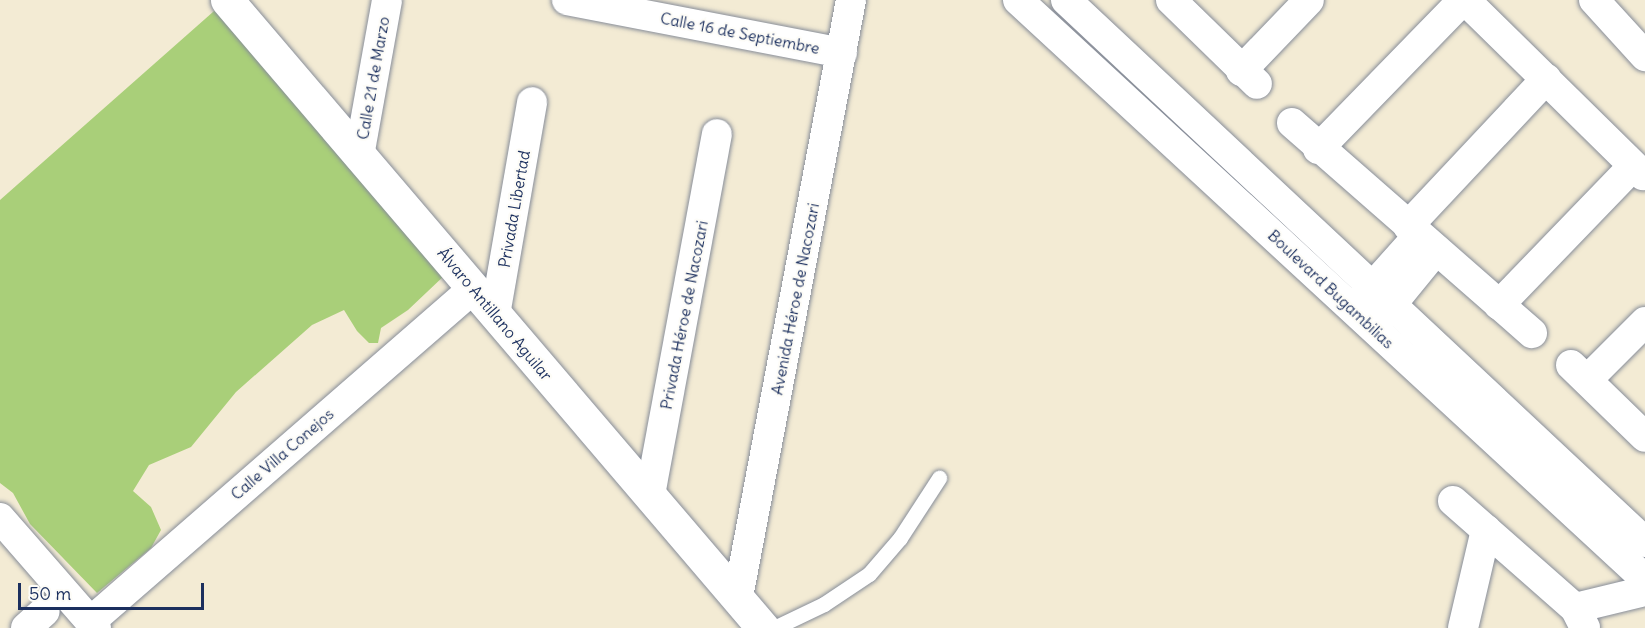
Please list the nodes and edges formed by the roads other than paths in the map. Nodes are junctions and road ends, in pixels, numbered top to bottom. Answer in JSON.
{"nodes":[{"id":1,"x":387,"y":0,"type":"edge"},
{"id":2,"x":567,"y":0,"type":"edge"},
{"id":3,"x":851,"y":0,"type":"edge"},
{"id":4,"x":1018,"y":0,"type":"edge"},
{"id":5,"x":1066,"y":0,"type":"edge"},
{"id":6,"x":1171,"y":0,"type":"edge"},
{"id":7,"x":1308,"y":0,"type":"edge"},
{"id":8,"x":1464,"y":0,"type":"edge"},
{"id":9,"x":1594,"y":0,"type":"edge"},
{"id":10,"x":236,"y":5,"type":"edge"},
{"id":11,"x":699,"y":12,"type":"edge"},
{"id":12,"x":842,"y":53,"type":"junction"},
{"id":13,"x":1645,"y":56,"type":"edge"},
{"id":14,"x":1546,"y":79,"type":"junction"},
{"id":15,"x":532,"y":102,"type":"dead end"},
{"id":16,"x":1292,"y":123,"type":"dead end"},
{"id":17,"x":717,"y":134,"type":"dead end"},
{"id":18,"x":1318,"y":148,"type":"junction"},
{"id":19,"x":359,"y":156,"type":"junction"},
{"id":20,"x":1421,"y":237,"type":"junction"},
{"id":21,"x":474,"y":288,"type":"junction"},
{"id":22,"x":1382,"y":296,"type":"junction"},
{"id":23,"x":1499,"y":304,"type":"junction"},
{"id":24,"x":495,"y":315,"type":"junction"},
{"id":25,"x":1363,"y":319,"type":"junction"},
{"id":26,"x":1645,"y":322,"type":"edge"},
{"id":27,"x":1532,"y":333,"type":"dead end"},
{"id":28,"x":1645,"y":437,"type":"edge"},
{"id":29,"x":939,"y":478,"type":"dead end"},
{"id":30,"x":650,"y":495,"type":"junction"},
{"id":31,"x":1453,"y":501,"type":"dead end"},
{"id":32,"x":0,"y":518,"type":"edge"},
{"id":33,"x":1485,"y":530,"type":"junction"},
{"id":34,"x":1645,"y":542,"type":"edge"},
{"id":35,"x":1644,"y":593,"type":"edge"},
{"id":36,"x":738,"y":597,"type":"junction"},
{"id":37,"x":1582,"y":621,"type":"edge"},
{"id":38,"x":93,"y":625,"type":"edge"},
{"id":39,"x":763,"y":628,"type":"edge"},
{"id":40,"x":774,"y":628,"type":"edge"},
{"id":41,"x":1463,"y":628,"type":"edge"}],
"edges":[{"from":1,"to":19,"type":"street","name":"Calle 21 de Marzo"},
{"from":2,"to":11,"type":"street","name":"Calle 16 de Septiembre"},
{"from":3,"to":12,"type":"street","name":"Avenida Héroe de Nacozari"},
{"from":4,"to":25,"type":"street","name":"Boulevard Bugambilias"},
{"from":5,"to":22,"type":"street","name":"Boulevard Bugambilias"},
{"from":6,"to":7,"type":"street"},
{"from":8,"to":14,"type":"street"},
{"from":8,"to":18,"type":"street"},
{"from":9,"to":13,"type":"street"},
{"from":10,"to":19,"type":"street","name":"Álvaro Antillano Aguilar"},
{"from":11,"to":12,"type":"street","name":"Calle 16 de Septiembre"},
{"from":12,"to":36,"type":"street","name":"Avenida Héroe de Nacozari"},
{"from":14,"to":20,"type":"street"},
{"from":14,"to":23,"type":"street"},
{"from":15,"to":24,"type":"street","name":"Privada Libertad"},
{"from":16,"to":18,"type":"street"},
{"from":17,"to":30,"type":"street","name":"Privada Héroe de Nacozari"},
{"from":18,"to":20,"type":"street"},
{"from":19,"to":21,"type":"street","name":"Álvaro Antillano Aguilar"},
{"from":20,"to":22,"type":"street"},
{"from":20,"to":23,"type":"street"},
{"from":21,"to":24,"type":"street","name":"Álvaro Antillano Aguilar"},
{"from":21,"to":38,"type":"street","name":"Calle Villa Conejos"},
{"from":22,"to":25,"type":"street"},
{"from":22,"to":34,"type":"street","name":"Boulevard Bugambilias"},
{"from":23,"to":27,"type":"street"},
{"from":24,"to":30,"type":"street","name":"Álvaro Antillano Aguilar"},
{"from":25,"to":35,"type":"street","name":"Boulevard Bugambilias"},
{"from":26,"to":28,"type":"street"},
{"from":29,"to":40,"type":"lane"},
{"from":30,"to":36,"type":"street","name":"Álvaro Antillano Aguilar"},
{"from":31,"to":33,"type":"street"},
{"from":32,"to":38,"type":"street"},
{"from":33,"to":37,"type":"street"},
{"from":33,"to":41,"type":"street"},
{"from":35,"to":37,"type":"street"},
{"from":36,"to":39,"type":"street","name":"Álvaro Antillano Aguilar"}]}
